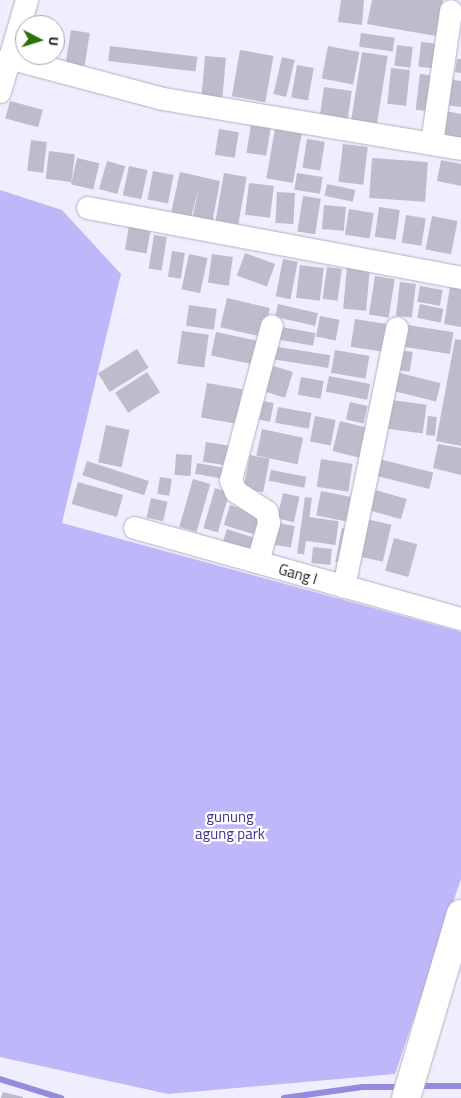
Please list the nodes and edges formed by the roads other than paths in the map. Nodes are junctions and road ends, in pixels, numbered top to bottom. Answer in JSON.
{"nodes":[{"id":1,"x":27,"y":0,"type":"edge"},
{"id":2,"x":451,"y":11,"type":"dead end"},
{"id":3,"x":9,"y":58,"type":"junction"},
{"id":4,"x":0,"y":92,"type":"edge"},
{"id":5,"x":432,"y":143,"type":"junction"},
{"id":6,"x":461,"y":149,"type":"edge"},
{"id":7,"x":88,"y":208,"type":"dead end"},
{"id":8,"x":461,"y":278,"type":"edge"},
{"id":9,"x":272,"y":326,"type":"dead end"},
{"id":10,"x":396,"y":328,"type":"dead end"},
{"id":11,"x":135,"y":528,"type":"dead end"},
{"id":12,"x":258,"y":562,"type":"junction"},
{"id":13,"x":344,"y":587,"type":"junction"},
{"id":14,"x":461,"y":619,"type":"edge"},
{"id":15,"x":461,"y":914,"type":"edge"},
{"id":16,"x":409,"y":1088,"type":"edge"}],
"edges":[{"from":1,"to":3,"type":"street"},
{"from":2,"to":5,"type":"street"},
{"from":3,"to":4,"type":"street"},
{"from":3,"to":5,"type":"street"},
{"from":5,"to":6,"type":"street"},
{"from":7,"to":8,"type":"street"},
{"from":9,"to":12,"type":"street"},
{"from":10,"to":13,"type":"street"},
{"from":11,"to":12,"type":"street","name":"Gang I"},
{"from":12,"to":13,"type":"street","name":"Gang I"},
{"from":13,"to":14,"type":"street","name":"Gang I"},
{"from":15,"to":16,"type":"main road"}]}
